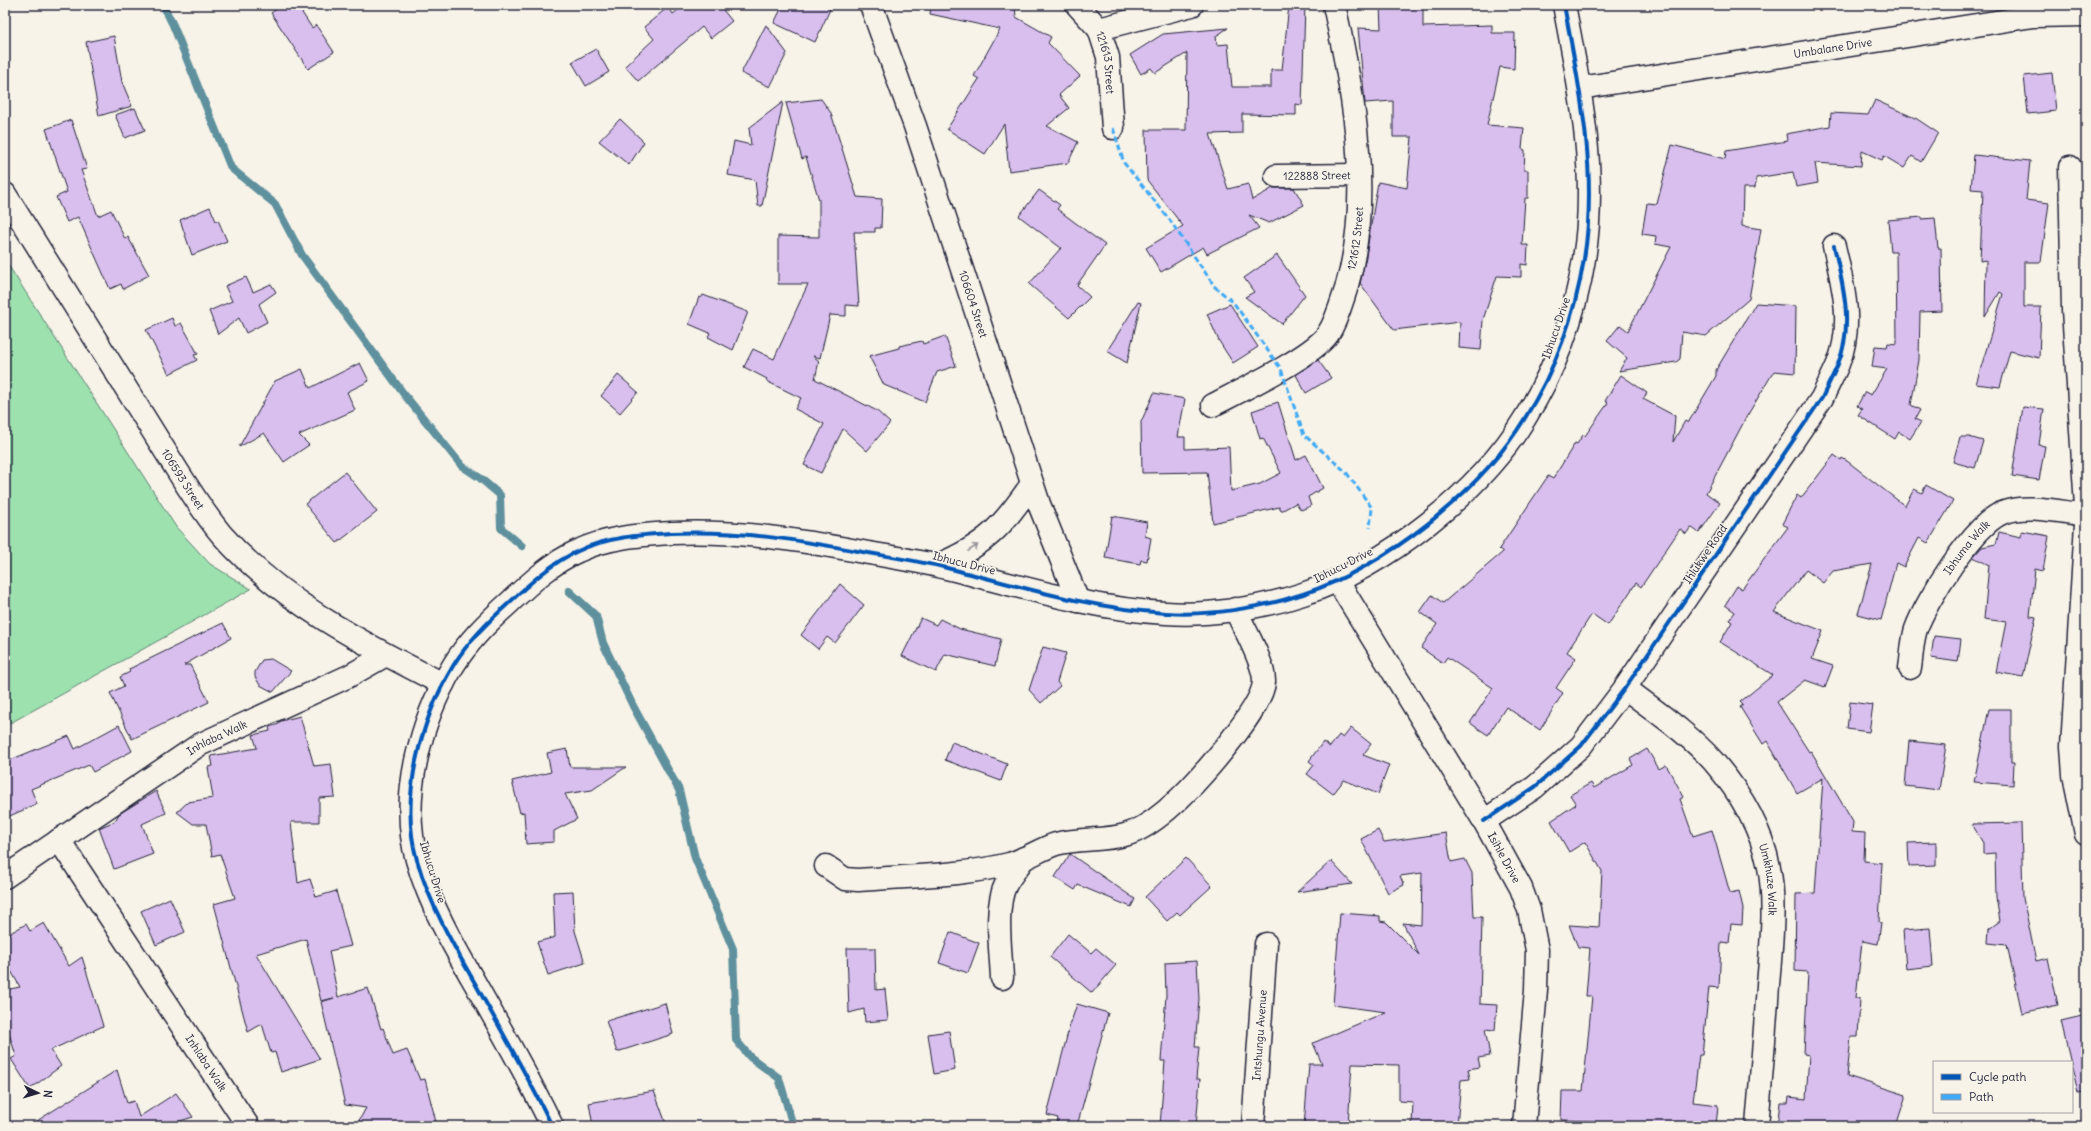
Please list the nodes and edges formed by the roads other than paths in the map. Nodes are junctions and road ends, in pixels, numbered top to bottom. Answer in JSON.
{"nodes":[{"id":1,"x":871,"y":5,"type":"edge"},
{"id":2,"x":1077,"y":5,"type":"edge"},
{"id":3,"x":1192,"y":5,"type":"edge"},
{"id":4,"x":1334,"y":5,"type":"edge"},
{"id":5,"x":1564,"y":5,"type":"edge"},
{"id":6,"x":2086,"y":15,"type":"edge"},
{"id":7,"x":1099,"y":29,"type":"junction"},
{"id":8,"x":1580,"y":88,"type":"junction"},
{"id":9,"x":1113,"y":128,"type":"dead end"},
{"id":10,"x":2070,"y":167,"type":"dead end"},
{"id":11,"x":1358,"y":175,"type":"junction"},
{"id":12,"x":1276,"y":176,"type":"dead end"},
{"id":13,"x":5,"y":194,"type":"edge"},
{"id":14,"x":1834,"y":246,"type":"dead end"},
{"id":15,"x":1213,"y":406,"type":"dead end"},
{"id":16,"x":1032,"y":484,"type":"junction"},
{"id":17,"x":2086,"y":506,"type":"edge"},
{"id":18,"x":2086,"y":515,"type":"edge"},
{"id":19,"x":2086,"y":524,"type":"edge"},
{"id":20,"x":938,"y":565,"type":"junction"},
{"id":21,"x":1338,"y":580,"type":"junction"},
{"id":22,"x":1078,"y":601,"type":"junction"},
{"id":23,"x":1235,"y":609,"type":"junction"},
{"id":24,"x":386,"y":655,"type":"junction"},
{"id":25,"x":1910,"y":668,"type":"dead end"},
{"id":26,"x":443,"y":684,"type":"junction"},
{"id":27,"x":1625,"y":688,"type":"junction"},
{"id":28,"x":2080,"y":774,"type":"edge"},
{"id":29,"x":1484,"y":821,"type":"junction"},
{"id":30,"x":2086,"y":834,"type":"edge"},
{"id":31,"x":59,"y":840,"type":"junction"},
{"id":32,"x":1024,"y":858,"type":"junction"},
{"id":33,"x":826,"y":866,"type":"dead end"},
{"id":34,"x":5,"y":876,"type":"edge"},
{"id":35,"x":1266,"y":944,"type":"dead end"},
{"id":36,"x":1002,"y":978,"type":"dead end"},
{"id":37,"x":248,"y":1126,"type":"edge"},
{"id":38,"x":552,"y":1126,"type":"edge"},
{"id":39,"x":1253,"y":1126,"type":"edge"},
{"id":40,"x":1524,"y":1126,"type":"edge"},
{"id":41,"x":1757,"y":1126,"type":"edge"}],
"edges":[{"from":1,"to":16,"type":"street","name":"106604 Street"},
{"from":2,"to":7,"type":"street","name":"121613 Street"},
{"from":3,"to":7,"type":"street"},
{"from":4,"to":11,"type":"street","name":"121612 Street"},
{"from":5,"to":8,"type":"street","name":"Ibhucu Drive"},
{"from":6,"to":8,"type":"street","name":"Umbalane Drive"},
{"from":7,"to":9,"type":"street","name":"121613 Street"},
{"from":8,"to":21,"type":"street","name":"Ibhucu Drive"},
{"from":10,"to":17,"type":"street"},
{"from":11,"to":12,"type":"street","name":"122888 Street"},
{"from":11,"to":15,"type":"street","name":"121612 Street"},
{"from":13,"to":24,"type":"street","name":"106593 Street"},
{"from":14,"to":27,"type":"street","name":"Ihlukwe Road"},
{"from":20,"to":16,"type":"street","one_way":true},
{"from":16,"to":22,"type":"street","name":"106604 Street"},
{"from":18,"to":25,"type":"street","name":"Ibhuma Walk"},
{"from":19,"to":28,"type":"street"},
{"from":20,"to":22,"type":"street","name":"Ibhucu Drive"},
{"from":20,"to":26,"type":"street","name":"Ibhucu Drive"},
{"from":21,"to":23,"type":"street","name":"Ibhucu Drive"},
{"from":21,"to":29,"type":"street","name":"Isihle Drive"},
{"from":22,"to":23,"type":"street","name":"Ibhucu Drive"},
{"from":23,"to":32,"type":"street"},
{"from":24,"to":26,"type":"street","name":"106593 Street"},
{"from":24,"to":31,"type":"street","name":"Inhlaba Walk"},
{"from":26,"to":38,"type":"street","name":"Ibhucu Drive"},
{"from":27,"to":29,"type":"street","name":"Ihlukwe Road"},
{"from":27,"to":41,"type":"street","name":"Umkhuze Walk"},
{"from":28,"to":30,"type":"street"},
{"from":29,"to":40,"type":"street","name":"Isihle Drive"},
{"from":31,"to":34,"type":"street","name":"Inhlaba Walk"},
{"from":31,"to":37,"type":"street","name":"Inhlaba Walk"},
{"from":32,"to":33,"type":"street"},
{"from":32,"to":36,"type":"street"},
{"from":35,"to":39,"type":"street","name":"Intshungu Avenue"}]}
